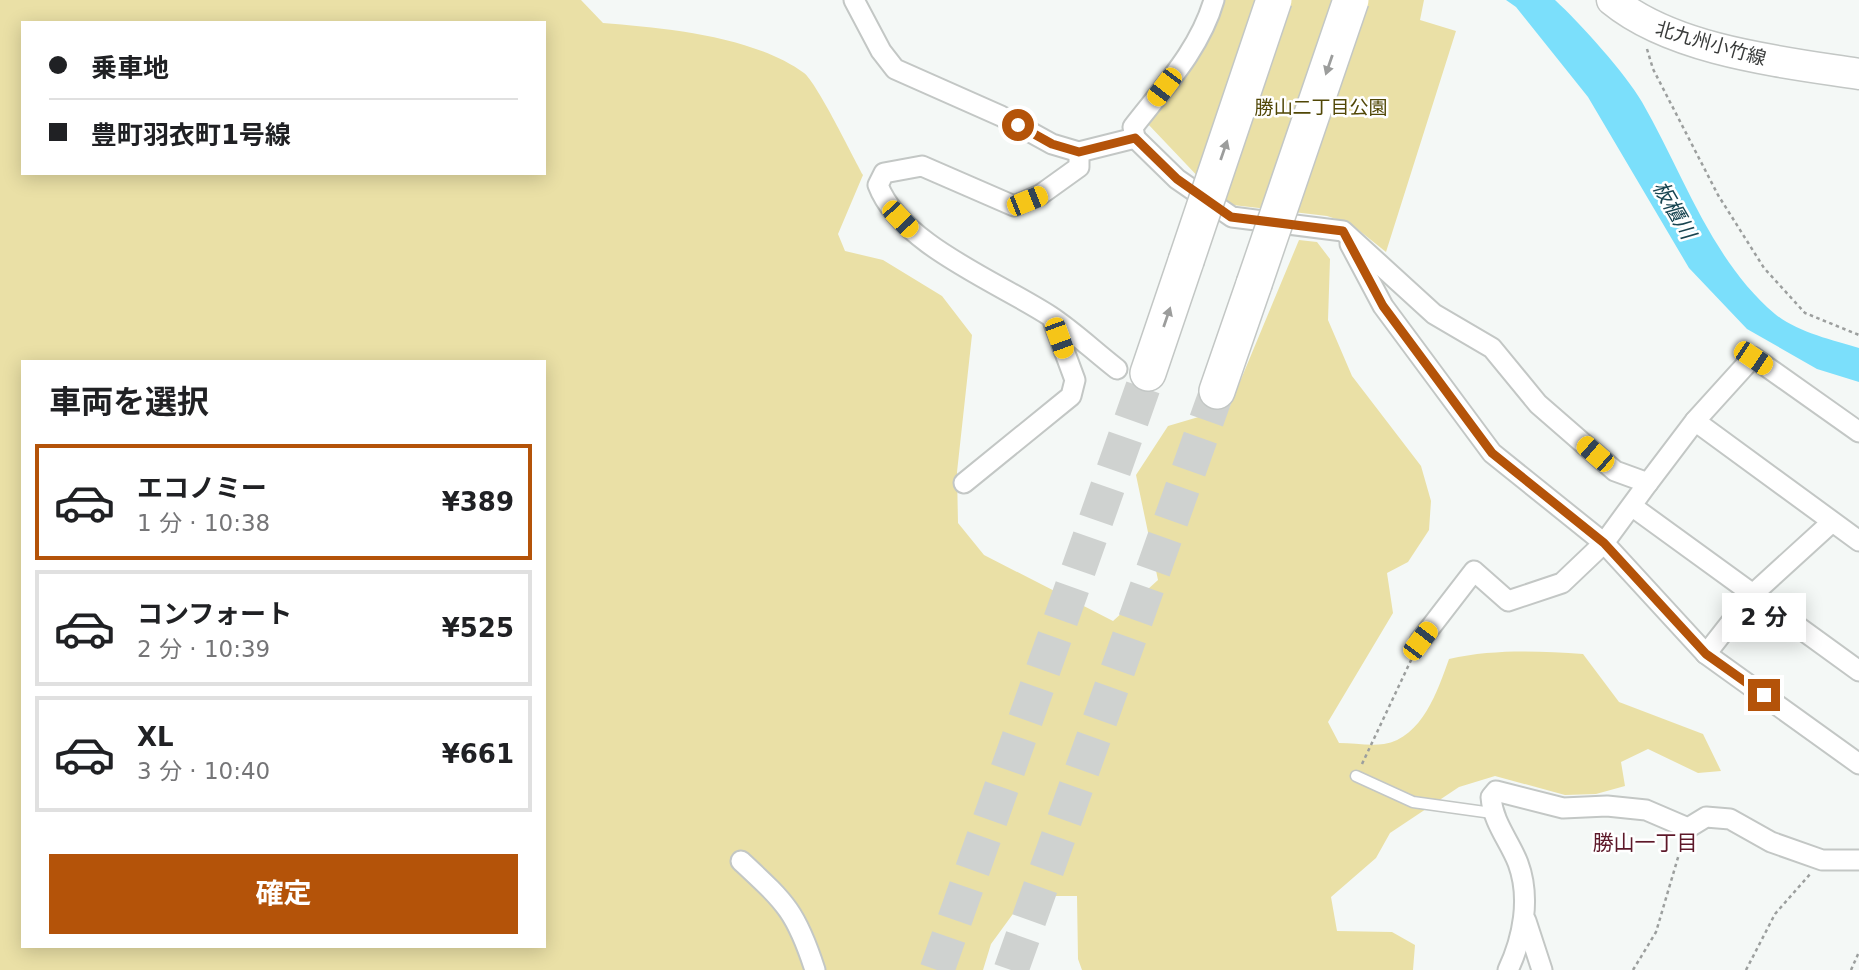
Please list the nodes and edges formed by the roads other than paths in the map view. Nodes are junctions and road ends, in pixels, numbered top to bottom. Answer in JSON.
{"nodes":[{"id":1,"x":854,"y":0,"type":"edge"},
{"id":2,"x":1214,"y":0,"type":"edge"},
{"id":3,"x":1274,"y":0,"type":"edge"},
{"id":4,"x":1351,"y":0,"type":"edge"},
{"id":5,"x":1612,"y":0,"type":"edge"},
{"id":6,"x":1859,"y":74,"type":"edge"},
{"id":7,"x":1135,"y":138,"type":"junction"},
{"id":8,"x":1079,"y":152,"type":"junction"},
{"id":9,"x":1343,"y":231,"type":"junction"},
{"id":10,"x":1051,"y":317,"type":"junction"},
{"id":11,"x":1132,"y":371,"type":"joint"},
{"id":12,"x":1217,"y":391,"type":"tunnel mouth"},
{"id":13,"x":1695,"y":421,"type":"junction"},
{"id":14,"x":1859,"y":432,"type":"edge"},
{"id":15,"x":964,"y":483,"type":"dead end"},
{"id":16,"x":1648,"y":483,"type":"junction"},
{"id":17,"x":1633,"y":507,"type":"junction"},
{"id":18,"x":1832,"y":522,"type":"junction"},
{"id":19,"x":1859,"y":541,"type":"edge"},
{"id":20,"x":1604,"y":543,"type":"junction"},
{"id":21,"x":1754,"y":594,"type":"junction"},
{"id":22,"x":1420,"y":641,"type":"road end"},
{"id":23,"x":1706,"y":654,"type":"junction"},
{"id":24,"x":1859,"y":671,"type":"edge"},
{"id":25,"x":1859,"y":764,"type":"edge"},
{"id":26,"x":1356,"y":776,"type":"road end"},
{"id":27,"x":1492,"y":813,"type":"junction"},
{"id":28,"x":741,"y":860,"type":"dead end"},
{"id":29,"x":1859,"y":860,"type":"edge"},
{"id":30,"x":1524,"y":916,"type":"junction"},
{"id":31,"x":815,"y":970,"type":"edge"},
{"id":32,"x":1508,"y":970,"type":"edge"},
{"id":33,"x":1542,"y":970,"type":"edge"}],
"edges":[{"from":1,"to":8,"type":"street"},
{"from":2,"to":7,"type":"street"},
{"from":11,"to":3,"type":"highway","one_way":true,"bridge":true},
{"from":4,"to":12,"type":"highway","one_way":true,"bridge":true},
{"from":5,"to":6,"type":"main road","name":"北九州小竹線"},
{"from":7,"to":8,"type":"street"},
{"from":7,"to":9,"type":"street"},
{"from":8,"to":10,"type":"street"},
{"from":9,"to":16,"type":"street"},
{"from":9,"to":20,"type":"street"},
{"from":10,"to":11,"type":"street"},
{"from":10,"to":15,"type":"street"},
{"from":13,"to":14,"type":"street"},
{"from":13,"to":16,"type":"street"},
{"from":13,"to":18,"type":"street"},
{"from":16,"to":17,"type":"street"},
{"from":17,"to":20,"type":"street"},
{"from":17,"to":21,"type":"street"},
{"from":18,"to":19,"type":"street"},
{"from":18,"to":21,"type":"street"},
{"from":20,"to":22,"type":"street"},
{"from":20,"to":23,"type":"street"},
{"from":21,"to":23,"type":"street"},
{"from":21,"to":24,"type":"street"},
{"from":23,"to":25,"type":"street"},
{"from":26,"to":27,"type":"lane"},
{"from":27,"to":29,"type":"street"},
{"from":27,"to":30,"type":"street"},
{"from":28,"to":31,"type":"street"},
{"from":30,"to":32,"type":"street"},
{"from":30,"to":33,"type":"street"}]}
